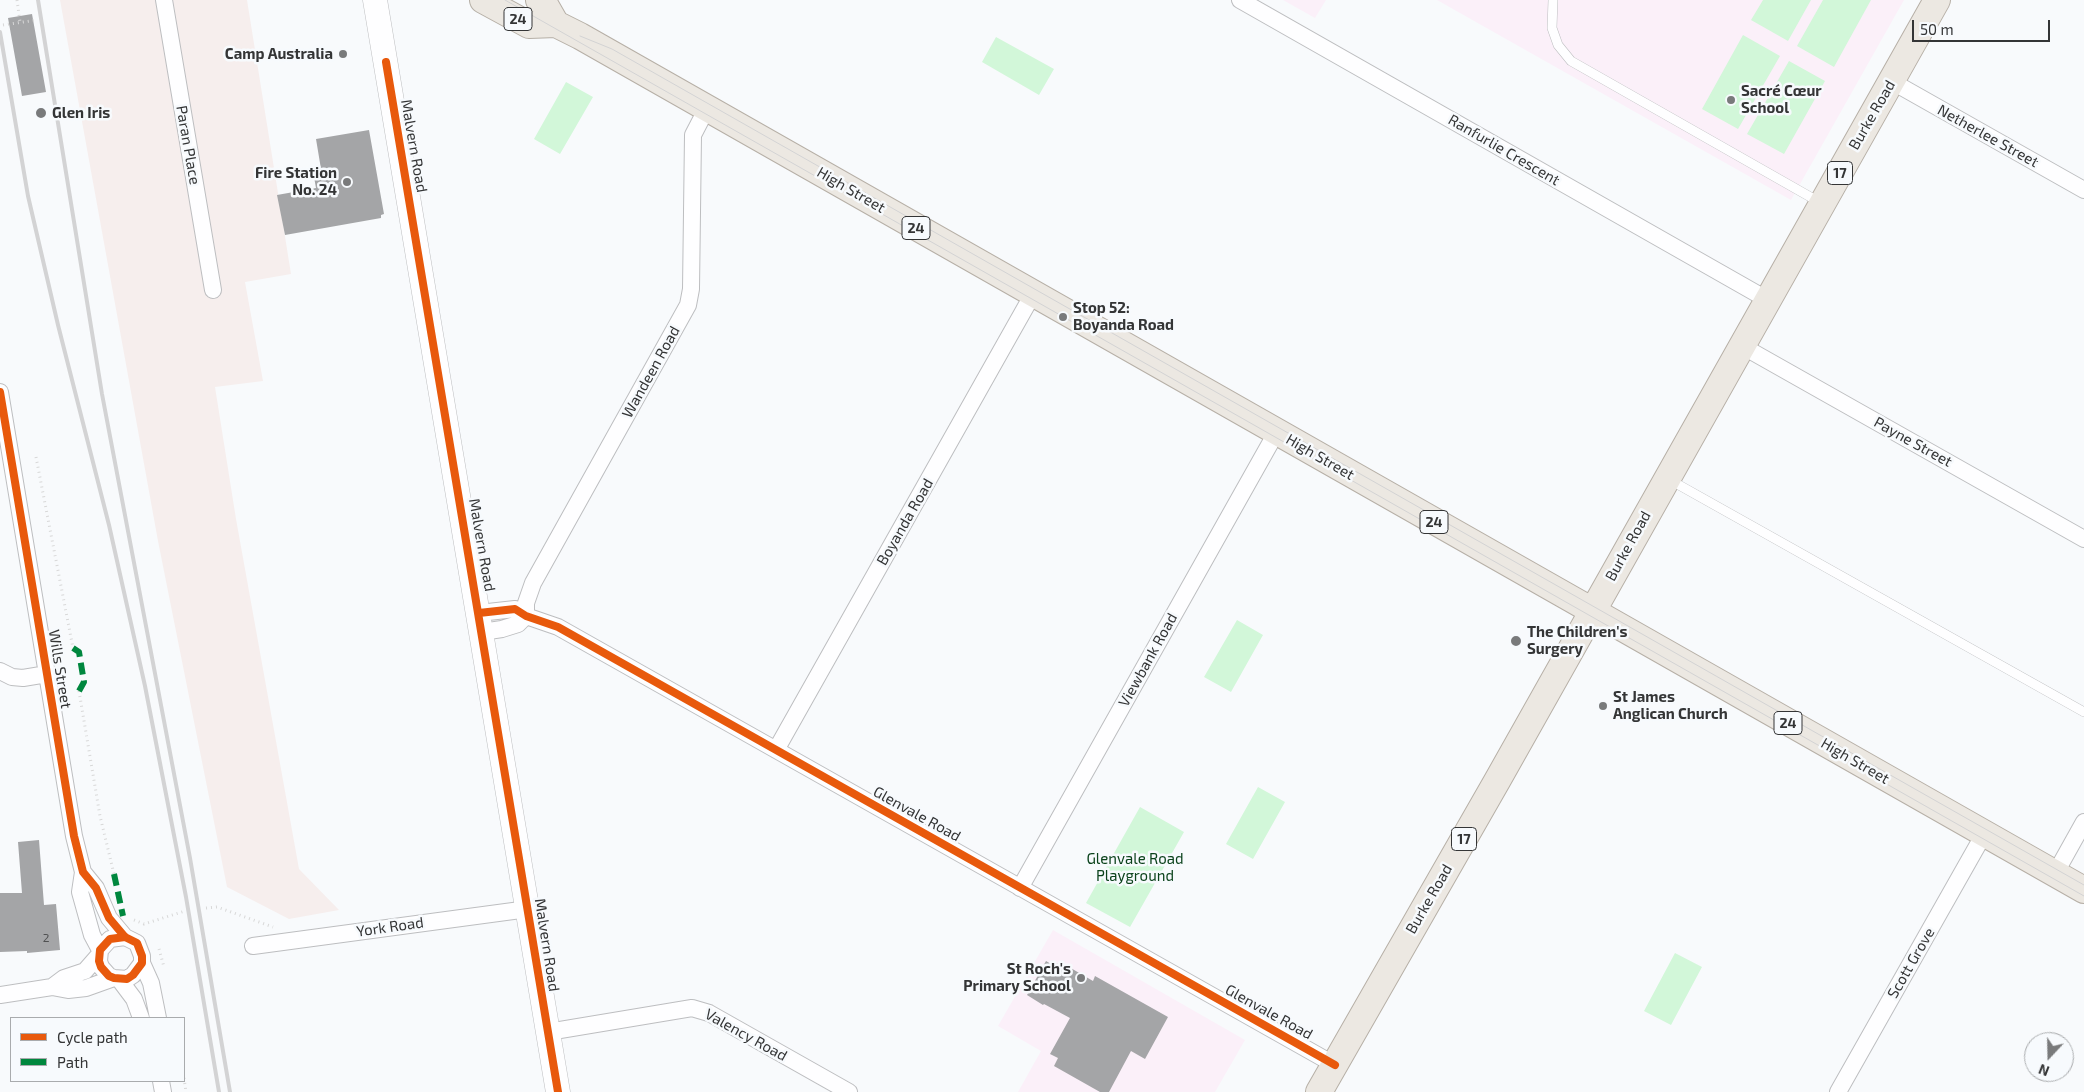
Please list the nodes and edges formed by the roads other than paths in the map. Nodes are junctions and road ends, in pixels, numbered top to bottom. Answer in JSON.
{"nodes":[{"id":1,"x":164,"y":0,"type":"edge"},
{"id":2,"x":375,"y":0,"type":"edge"},
{"id":3,"x":483,"y":0,"type":"edge"},
{"id":4,"x":539,"y":0,"type":"edge"},
{"id":5,"x":1240,"y":0,"type":"edge"},
{"id":6,"x":1553,"y":0,"type":"edge"},
{"id":7,"x":1937,"y":0,"type":"edge"},
{"id":8,"x":556,"y":24,"type":"junction"},
{"id":9,"x":1891,"y":82,"type":"junction"},
{"id":10,"x":707,"y":108,"type":"junction"},
{"id":11,"x":2084,"y":190,"type":"edge"},
{"id":12,"x":1822,"y":203,"type":"junction"},
{"id":13,"x":213,"y":290,"type":"dead end"},
{"id":14,"x":1033,"y":294,"type":"junction"},
{"id":15,"x":1768,"y":300,"type":"junction"},
{"id":16,"x":1742,"y":346,"type":"junction"},
{"id":17,"x":0,"y":392,"type":"edge"},
{"id":18,"x":1276,"y":433,"type":"junction"},
{"id":19,"x":1667,"y":478,"type":"junction"},
{"id":20,"x":2084,"y":539,"type":"edge"},
{"id":21,"x":1592,"y":612,"type":"junction"},
{"id":22,"x":526,"y":616,"type":"junction"},
{"id":23,"x":480,"y":622,"type":"junction"},
{"id":24,"x":0,"y":671,"type":"edge"},
{"id":25,"x":47,"y":674,"type":"junction"},
{"id":26,"x":2084,"y":712,"type":"edge"},
{"id":27,"x":776,"y":750,"type":"junction"},
{"id":28,"x":2084,"y":822,"type":"edge"},
{"id":29,"x":1984,"y":834,"type":"junction"},
{"id":30,"x":84,"y":872,"type":"junction"},
{"id":31,"x":2055,"y":874,"type":"junction"},
{"id":32,"x":1020,"y":888,"type":"junction"},
{"id":33,"x":2084,"y":890,"type":"edge"},
{"id":34,"x":528,"y":909,"type":"junction"},
{"id":35,"x":125,"y":937,"type":"junction"},
{"id":36,"x":253,"y":946,"type":"dead end"},
{"id":37,"x":100,"y":952,"type":"junction"},
{"id":38,"x":142,"y":963,"type":"junction"},
{"id":39,"x":117,"y":979,"type":"junction"},
{"id":40,"x":52,"y":987,"type":"junction"},
{"id":41,"x":0,"y":995,"type":"edge"},
{"id":42,"x":141,"y":1017,"type":"edge"},
{"id":43,"x":158,"y":1017,"type":"edge"},
{"id":44,"x":548,"y":1032,"type":"junction"},
{"id":45,"x":1334,"y":1065,"type":"junction"},
{"id":46,"x":558,"y":1092,"type":"edge"},
{"id":47,"x":849,"y":1092,"type":"edge"},
{"id":48,"x":1319,"y":1092,"type":"edge"},
{"id":49,"x":1838,"y":1092,"type":"edge"}],
"edges":[{"from":1,"to":13,"type":"street","name":"Paran Place"},
{"from":2,"to":23,"type":"main road","name":"Malvern Road"},
{"from":3,"to":8,"type":"main road","name":"High Street","number":"24"},
{"from":4,"to":8,"type":"main road","number":"24"},
{"from":5,"to":15,"type":"street","name":"Ranfurlie Crescent"},
{"from":6,"to":12,"type":"lane"},
{"from":7,"to":9,"type":"main road","name":"Burke Road","number":"17"},
{"from":8,"to":10,"type":"main road","name":"High Street","number":"24"},
{"from":9,"to":11,"type":"street","name":"Netherlee Street"},
{"from":9,"to":12,"type":"main road","name":"Burke Road","number":"17"},
{"from":10,"to":14,"type":"main road","name":"High Street","number":"24"},
{"from":10,"to":22,"type":"street","name":"Wandeen Road"},
{"from":12,"to":15,"type":"main road","name":"Burke Road","number":"17"},
{"from":14,"to":18,"type":"main road","name":"High Street","number":"24"},
{"from":14,"to":27,"type":"street","name":"Boyanda Road"},
{"from":15,"to":16,"type":"main road","name":"Burke Road","number":"17"},
{"from":16,"to":19,"type":"main road","name":"Burke Road","number":"17"},
{"from":16,"to":20,"type":"street","name":"Payne Street"},
{"from":17,"to":25,"type":"street","name":"Wills Street"},
{"from":18,"to":21,"type":"main road","name":"High Street","number":"24"},
{"from":18,"to":32,"type":"street","name":"Viewbank Road"},
{"from":19,"to":21,"type":"main road","name":"Burke Road","number":"17"},
{"from":19,"to":26,"type":"lane"},
{"from":21,"to":29,"type":"main road","name":"High Street","number":"24"},
{"from":21,"to":45,"type":"main road","name":"Burke Road","number":"17"},
{"from":22,"to":23,"type":"street"},
{"from":22,"to":27,"type":"street","name":"Glenvale Road"},
{"from":23,"to":34,"type":"main road","name":"Malvern Road"},
{"from":24,"to":25,"type":"street"},
{"from":25,"to":30,"type":"street","name":"Wills Street"},
{"from":27,"to":32,"type":"street","name":"Glenvale Road"},
{"from":28,"to":31,"type":"street"},
{"from":29,"to":31,"type":"main road","name":"High Street","number":"24"},
{"from":29,"to":49,"type":"street","name":"Scott Grove"},
{"from":30,"to":35,"type":"street","name":"Wills Street"},
{"from":30,"to":37,"type":"street","name":"Wills Street"},
{"from":31,"to":33,"type":"main road","name":"High Street","number":"24"},
{"from":32,"to":45,"type":"street","name":"Glenvale Road"},
{"from":34,"to":36,"type":"street","name":"York Road"},
{"from":34,"to":44,"type":"main road","name":"Malvern Road"},
{"from":35,"to":37,"type":"street"},
{"from":35,"to":38,"type":"street"},
{"from":37,"to":39,"type":"street"},
{"from":37,"to":40,"type":"street"},
{"from":38,"to":39,"type":"street"},
{"from":38,"to":43,"type":"street"},
{"from":39,"to":40,"type":"street"},
{"from":39,"to":42,"type":"street"},
{"from":40,"to":41,"type":"street"},
{"from":44,"to":46,"type":"main road","name":"Malvern Road"},
{"from":44,"to":47,"type":"street","name":"Valency Road"},
{"from":45,"to":48,"type":"main road","name":"Burke Road","number":"17"}]}
